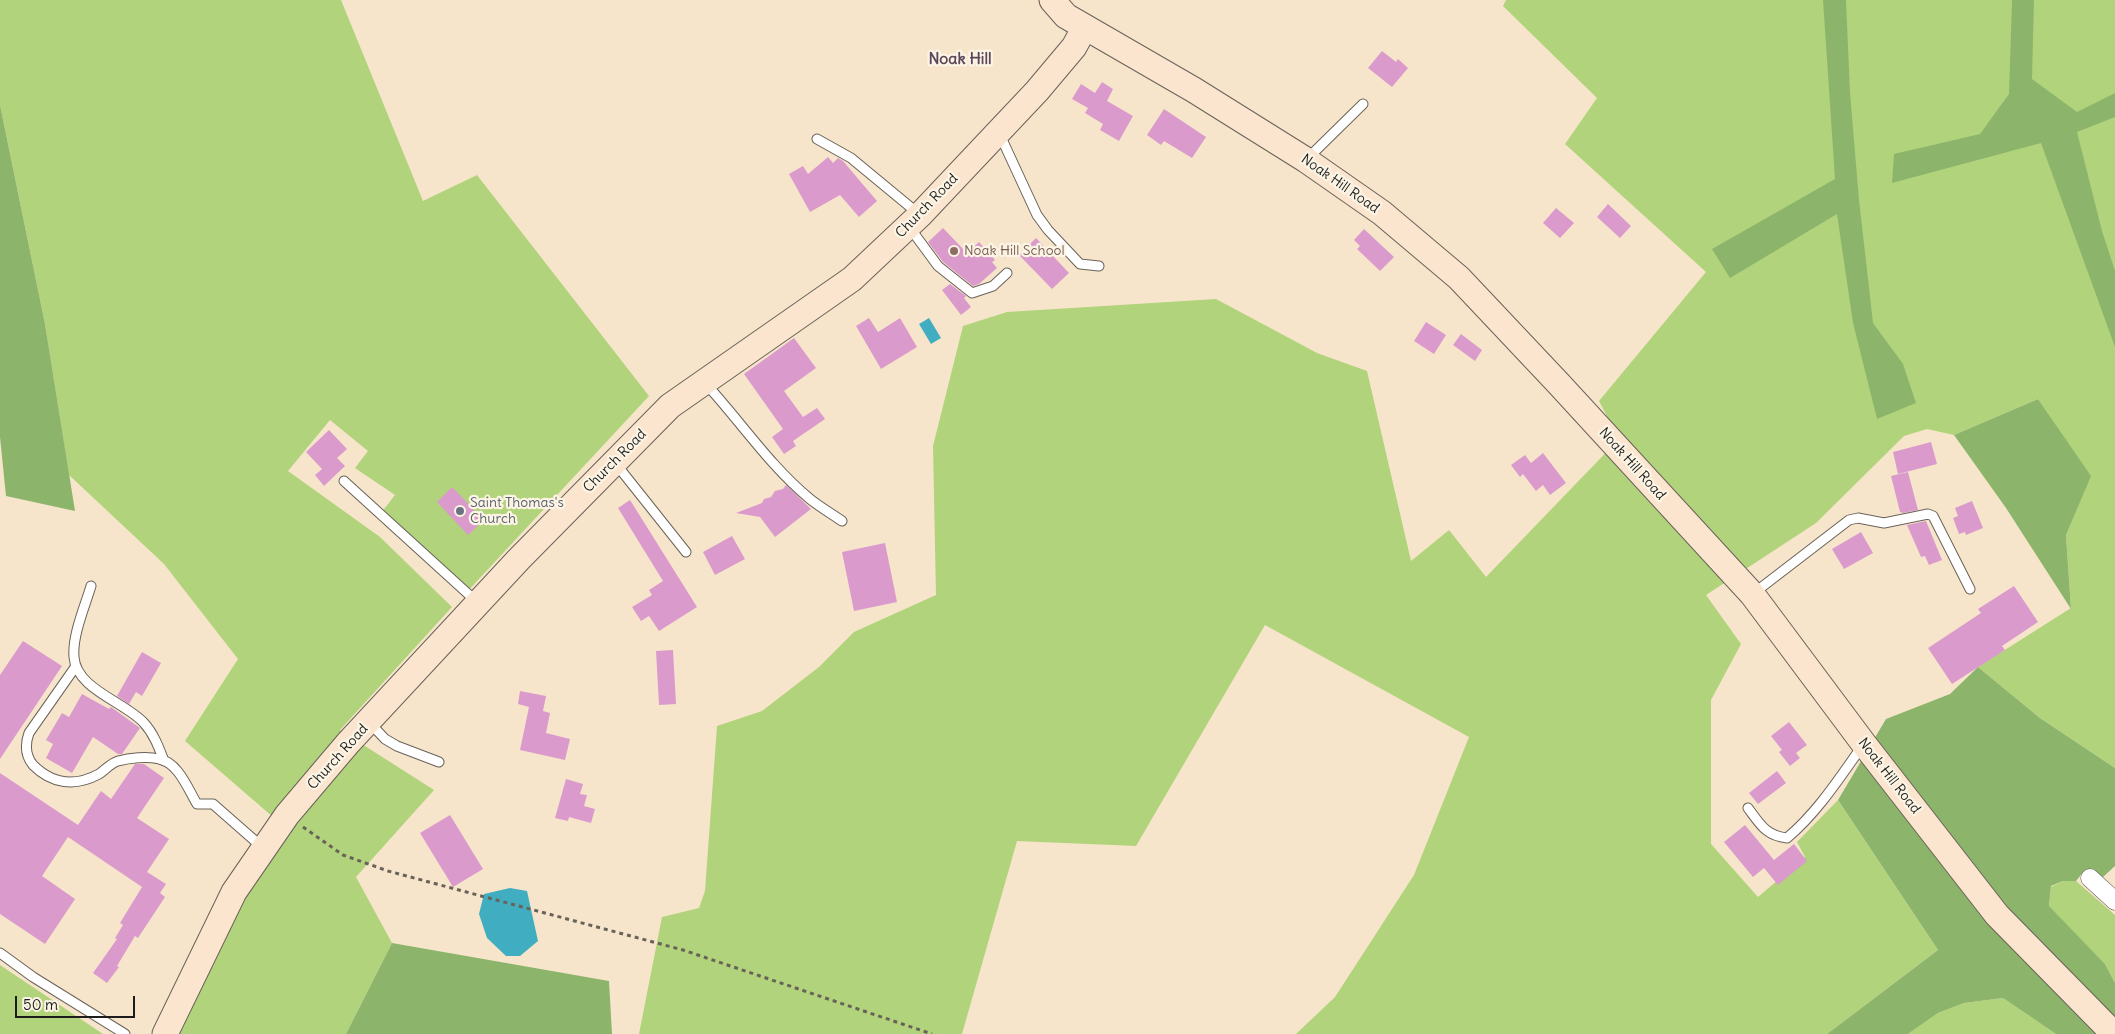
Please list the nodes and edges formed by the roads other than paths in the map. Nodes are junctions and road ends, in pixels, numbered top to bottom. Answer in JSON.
{"nodes":[{"id":1,"x":1052,"y":0,"type":"edge"},
{"id":2,"x":1085,"y":28,"type":"junction"},
{"id":3,"x":1363,"y":104,"type":"dead end"},
{"id":4,"x":998,"y":132,"type":"junction"},
{"id":5,"x":817,"y":139,"type":"dead end"},
{"id":6,"x":1306,"y":160,"type":"junction"},
{"id":7,"x":914,"y":220,"type":"junction"},
{"id":8,"x":1099,"y":266,"type":"dead end"},
{"id":9,"x":1007,"y":273,"type":"dead end"},
{"id":10,"x":704,"y":382,"type":"junction"},
{"id":11,"x":614,"y":462,"type":"junction"},
{"id":12,"x":344,"y":481,"type":"dead end"},
{"id":13,"x":842,"y":521,"type":"dead end"},
{"id":14,"x":686,"y":552,"type":"dead end"},
{"id":15,"x":91,"y":586,"type":"dead end"},
{"id":16,"x":1970,"y":589,"type":"dead end"},
{"id":17,"x":1752,"y":594,"type":"junction"},
{"id":18,"x":478,"y":604,"type":"junction"},
{"id":19,"x":76,"y":666,"type":"junction"},
{"id":20,"x":369,"y":722,"type":"junction"},
{"id":21,"x":1864,"y":744,"type":"junction"},
{"id":22,"x":164,"y":760,"type":"junction"},
{"id":23,"x":439,"y":762,"type":"dead end"},
{"id":24,"x":1748,"y":808,"type":"dead end"},
{"id":25,"x":263,"y":847,"type":"junction"},
{"id":26,"x":2090,"y":878,"type":"dead end"},
{"id":27,"x":2115,"y":901,"type":"edge"},
{"id":28,"x":0,"y":953,"type":"edge"},
{"id":29,"x":125,"y":1034,"type":"edge"},
{"id":30,"x":165,"y":1034,"type":"edge"},
{"id":31,"x":2114,"y":1034,"type":"edge"}],
"edges":[{"from":1,"to":2,"type":"street","name":"Noak Hill Road"},
{"from":2,"to":4,"type":"street","name":"Church Road"},
{"from":2,"to":6,"type":"street","name":"Noak Hill Road"},
{"from":3,"to":6,"type":"lane"},
{"from":4,"to":7,"type":"street","name":"Church Road"},
{"from":4,"to":8,"type":"lane"},
{"from":5,"to":7,"type":"lane"},
{"from":6,"to":17,"type":"street","name":"Noak Hill Road"},
{"from":7,"to":9,"type":"lane"},
{"from":7,"to":10,"type":"street","name":"Church Road"},
{"from":10,"to":11,"type":"street","name":"Church Road"},
{"from":10,"to":13,"type":"lane"},
{"from":11,"to":14,"type":"lane"},
{"from":11,"to":18,"type":"street","name":"Church Road"},
{"from":12,"to":18,"type":"lane"},
{"from":15,"to":19,"type":"lane"},
{"from":16,"to":17,"type":"lane"},
{"from":17,"to":21,"type":"street","name":"Noak Hill Road"},
{"from":18,"to":20,"type":"street","name":"Church Road"},
{"from":19,"to":22,"type":"lane"},
{"from":19,"to":22,"type":"lane"},
{"from":20,"to":23,"type":"lane"},
{"from":20,"to":25,"type":"street","name":"Church Road"},
{"from":21,"to":24,"type":"lane"},
{"from":21,"to":31,"type":"street","name":"Noak Hill Road"},
{"from":22,"to":25,"type":"lane"},
{"from":25,"to":30,"type":"street","name":"Church Road"},
{"from":26,"to":27,"type":"street"},
{"from":28,"to":29,"type":"lane"}]}
